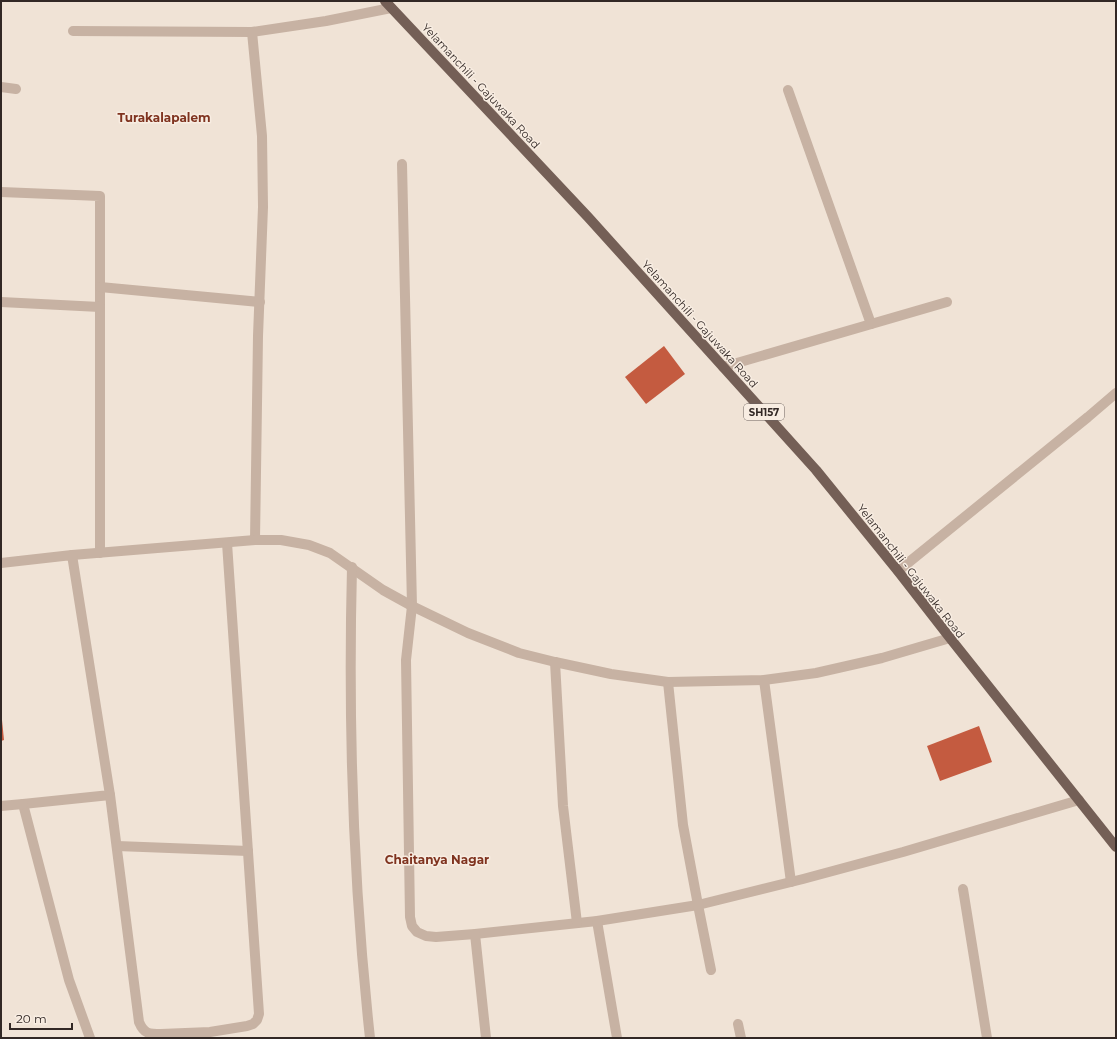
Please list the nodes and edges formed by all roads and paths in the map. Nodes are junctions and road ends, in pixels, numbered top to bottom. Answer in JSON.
{"nodes":[{"id":1,"x":388,"y":5,"type":"edge"},
{"id":2,"x":73,"y":31,"type":"dead end"},
{"id":3,"x":252,"y":32,"type":"junction"},
{"id":4,"x":1,"y":87,"type":"edge"},
{"id":5,"x":16,"y":89,"type":"dead end"},
{"id":6,"x":788,"y":90,"type":"dead end"},
{"id":7,"x":402,"y":164,"type":"dead end"},
{"id":8,"x":1,"y":192,"type":"edge"},
{"id":9,"x":100,"y":287,"type":"junction"},
{"id":10,"x":1,"y":302,"type":"edge"},
{"id":11,"x":260,"y":302,"type":"junction"},
{"id":12,"x":947,"y":302,"type":"dead end"},
{"id":13,"x":100,"y":307,"type":"junction"},
{"id":14,"x":871,"y":324,"type":"junction"},
{"id":15,"x":723,"y":367,"type":"junction"},
{"id":16,"x":1116,"y":393,"type":"edge"},
{"id":17,"x":255,"y":540,"type":"junction"},
{"id":18,"x":227,"y":543,"type":"junction"},
{"id":19,"x":100,"y":553,"type":"junction"},
{"id":20,"x":72,"y":555,"type":"junction"},
{"id":21,"x":1,"y":563,"type":"edge"},
{"id":22,"x":352,"y":567,"type":"junction"},
{"id":23,"x":898,"y":571,"type":"junction"},
{"id":24,"x":412,"y":606,"type":"junction"},
{"id":25,"x":950,"y":638,"type":"junction"},
{"id":26,"x":554,"y":662,"type":"junction"},
{"id":27,"x":764,"y":680,"type":"junction"},
{"id":28,"x":668,"y":682,"type":"junction"},
{"id":29,"x":110,"y":795,"type":"junction"},
{"id":30,"x":1079,"y":800,"type":"junction"},
{"id":31,"x":24,"y":804,"type":"junction"},
{"id":32,"x":1,"y":806,"type":"edge"},
{"id":33,"x":117,"y":846,"type":"junction"},
{"id":34,"x":1116,"y":847,"type":"edge"},
{"id":35,"x":248,"y":851,"type":"junction"},
{"id":36,"x":791,"y":882,"type":"junction"},
{"id":37,"x":963,"y":889,"type":"dead end"},
{"id":38,"x":698,"y":905,"type":"junction"},
{"id":39,"x":597,"y":921,"type":"junction"},
{"id":40,"x":577,"y":922,"type":"junction"},
{"id":41,"x":475,"y":934,"type":"junction"},
{"id":42,"x":712,"y":970,"type":"dead end"},
{"id":43,"x":738,"y":1024,"type":"dead end"},
{"id":44,"x":90,"y":1038,"type":"edge"},
{"id":45,"x":370,"y":1038,"type":"edge"},
{"id":46,"x":486,"y":1038,"type":"edge"},
{"id":47,"x":617,"y":1038,"type":"edge"},
{"id":48,"x":741,"y":1038,"type":"edge"},
{"id":49,"x":986,"y":1038,"type":"edge"}],
"edges":[{"from":1,"to":3,"type":"street"},
{"from":1,"to":15,"type":"main road","name":"Yelamanchili - Gajuwaka Road","number":"SH157"},
{"from":2,"to":3,"type":"street"},
{"from":3,"to":11,"type":"street"},
{"from":4,"to":5,"type":"street"},
{"from":6,"to":14,"type":"street"},
{"from":7,"to":24,"type":"street"},
{"from":8,"to":9,"type":"street"},
{"from":9,"to":11,"type":"street"},
{"from":9,"to":13,"type":"street"},
{"from":10,"to":13,"type":"street"},
{"from":11,"to":17,"type":"street"},
{"from":12,"to":14,"type":"street"},
{"from":13,"to":19,"type":"street"},
{"from":14,"to":15,"type":"street"},
{"from":15,"to":23,"type":"main road","name":"Yelamanchili - Gajuwaka Road","number":"SH157"},
{"from":16,"to":23,"type":"street"},
{"from":17,"to":18,"type":"street"},
{"from":17,"to":22,"type":"street"},
{"from":18,"to":19,"type":"street"},
{"from":18,"to":35,"type":"street"},
{"from":19,"to":20,"type":"street"},
{"from":20,"to":21,"type":"street"},
{"from":20,"to":29,"type":"street"},
{"from":22,"to":24,"type":"street"},
{"from":22,"to":45,"type":"street"},
{"from":23,"to":25,"type":"main road","name":"Yelamanchili - Gajuwaka Road","number":"SH157"},
{"from":24,"to":26,"type":"street"},
{"from":24,"to":41,"type":"street"},
{"from":25,"to":27,"type":"street"},
{"from":25,"to":30,"type":"main road","name":"Yelamanchili - Gajuwaka Road","number":"SH157"},
{"from":26,"to":28,"type":"street"},
{"from":26,"to":40,"type":"street"},
{"from":27,"to":28,"type":"street"},
{"from":27,"to":36,"type":"street"},
{"from":28,"to":38,"type":"street"},
{"from":29,"to":31,"type":"street"},
{"from":29,"to":33,"type":"street"},
{"from":30,"to":34,"type":"main road","name":"Yelamanchili - Gajuwaka Road","number":"SH157"},
{"from":30,"to":36,"type":"street"},
{"from":31,"to":32,"type":"street"},
{"from":31,"to":44,"type":"street"},
{"from":33,"to":35,"type":"street"},
{"from":33,"to":35,"type":"street"},
{"from":36,"to":38,"type":"street"},
{"from":37,"to":49,"type":"street"},
{"from":38,"to":39,"type":"street"},
{"from":38,"to":42,"type":"street"},
{"from":39,"to":40,"type":"street"},
{"from":39,"to":47,"type":"street"},
{"from":40,"to":41,"type":"street"},
{"from":41,"to":46,"type":"street"},
{"from":43,"to":48,"type":"street"}]}
